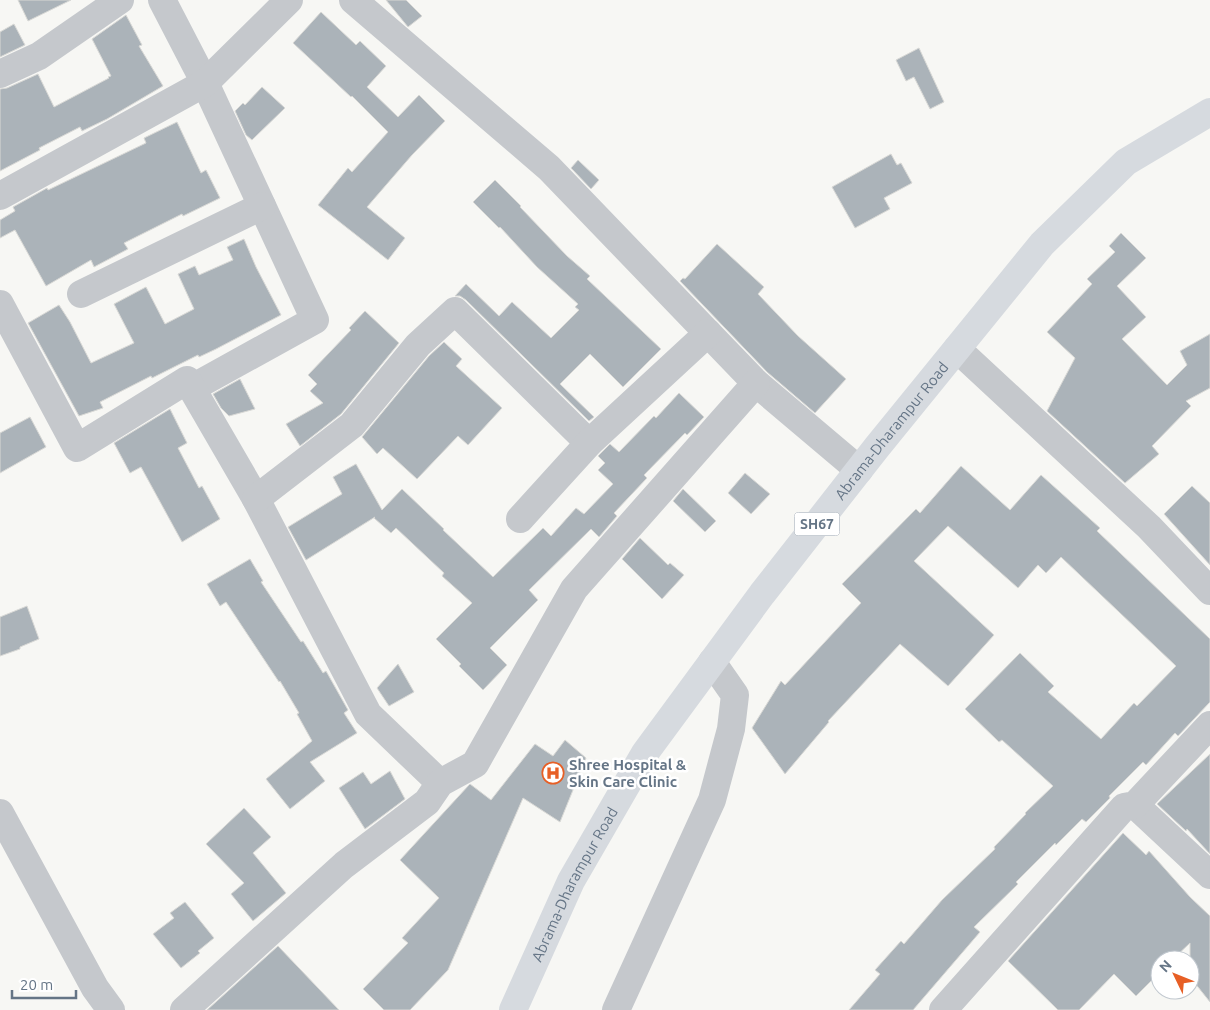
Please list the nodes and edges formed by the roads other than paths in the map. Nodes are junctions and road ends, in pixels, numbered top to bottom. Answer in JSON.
{"nodes":[{"id":1,"x":120,"y":0,"type":"edge"},
{"id":2,"x":162,"y":0,"type":"edge"},
{"id":3,"x":289,"y":0,"type":"edge"},
{"id":4,"x":353,"y":0,"type":"edge"},
{"id":5,"x":0,"y":74,"type":"edge"},
{"id":6,"x":205,"y":83,"type":"junction"},
{"id":7,"x":1206,"y":121,"type":"edge"},
{"id":8,"x":0,"y":196,"type":"edge"},
{"id":9,"x":262,"y":206,"type":"junction"},
{"id":10,"x":81,"y":294,"type":"dead end"},
{"id":11,"x":0,"y":304,"type":"edge"},
{"id":12,"x":708,"y":333,"type":"junction"},
{"id":13,"x":956,"y":349,"type":"junction"},
{"id":14,"x":756,"y":383,"type":"junction"},
{"id":15,"x":192,"y":388,"type":"junction"},
{"id":16,"x":589,"y":443,"type":"junction"},
{"id":17,"x":860,"y":470,"type":"junction"},
{"id":18,"x":256,"y":499,"type":"junction"},
{"id":19,"x":520,"y":519,"type":"dead end"},
{"id":20,"x":1210,"y":591,"type":"edge"},
{"id":21,"x":712,"y":662,"type":"junction"},
{"id":22,"x":1210,"y":725,"type":"edge"},
{"id":23,"x":440,"y":783,"type":"junction"},
{"id":24,"x":1134,"y":804,"type":"junction"},
{"id":25,"x":0,"y":813,"type":"edge"},
{"id":26,"x":1210,"y":875,"type":"edge"},
{"id":27,"x":111,"y":1010,"type":"edge"},
{"id":28,"x":184,"y":1010,"type":"edge"},
{"id":29,"x":514,"y":1010,"type":"edge"},
{"id":30,"x":616,"y":1010,"type":"edge"},
{"id":31,"x":943,"y":1010,"type":"edge"}],
"edges":[{"from":1,"to":5,"type":"street"},
{"from":2,"to":6,"type":"street"},
{"from":3,"to":6,"type":"street"},
{"from":4,"to":12,"type":"street"},
{"from":6,"to":8,"type":"street"},
{"from":6,"to":9,"type":"street"},
{"from":7,"to":13,"type":"main road","name":"Abrama-Dharampur Road","number":"SH67"},
{"from":9,"to":10,"type":"street"},
{"from":9,"to":15,"type":"street"},
{"from":11,"to":15,"type":"street"},
{"from":12,"to":14,"type":"street"},
{"from":12,"to":16,"type":"street"},
{"from":13,"to":17,"type":"main road","name":"Abrama-Dharampur Road","number":"SH67"},
{"from":13,"to":20,"type":"street"},
{"from":14,"to":17,"type":"street"},
{"from":14,"to":23,"type":"street"},
{"from":15,"to":18,"type":"street"},
{"from":16,"to":18,"type":"street"},
{"from":16,"to":19,"type":"street"},
{"from":17,"to":21,"type":"main road","name":"Abrama-Dharampur Road","number":"SH67"},
{"from":18,"to":23,"type":"street"},
{"from":21,"to":29,"type":"main road","name":"Abrama-Dharampur Road","number":"SH67"},
{"from":21,"to":30,"type":"street"},
{"from":22,"to":24,"type":"street"},
{"from":23,"to":28,"type":"street"},
{"from":24,"to":26,"type":"street"},
{"from":24,"to":31,"type":"street"},
{"from":25,"to":27,"type":"street"}]}
